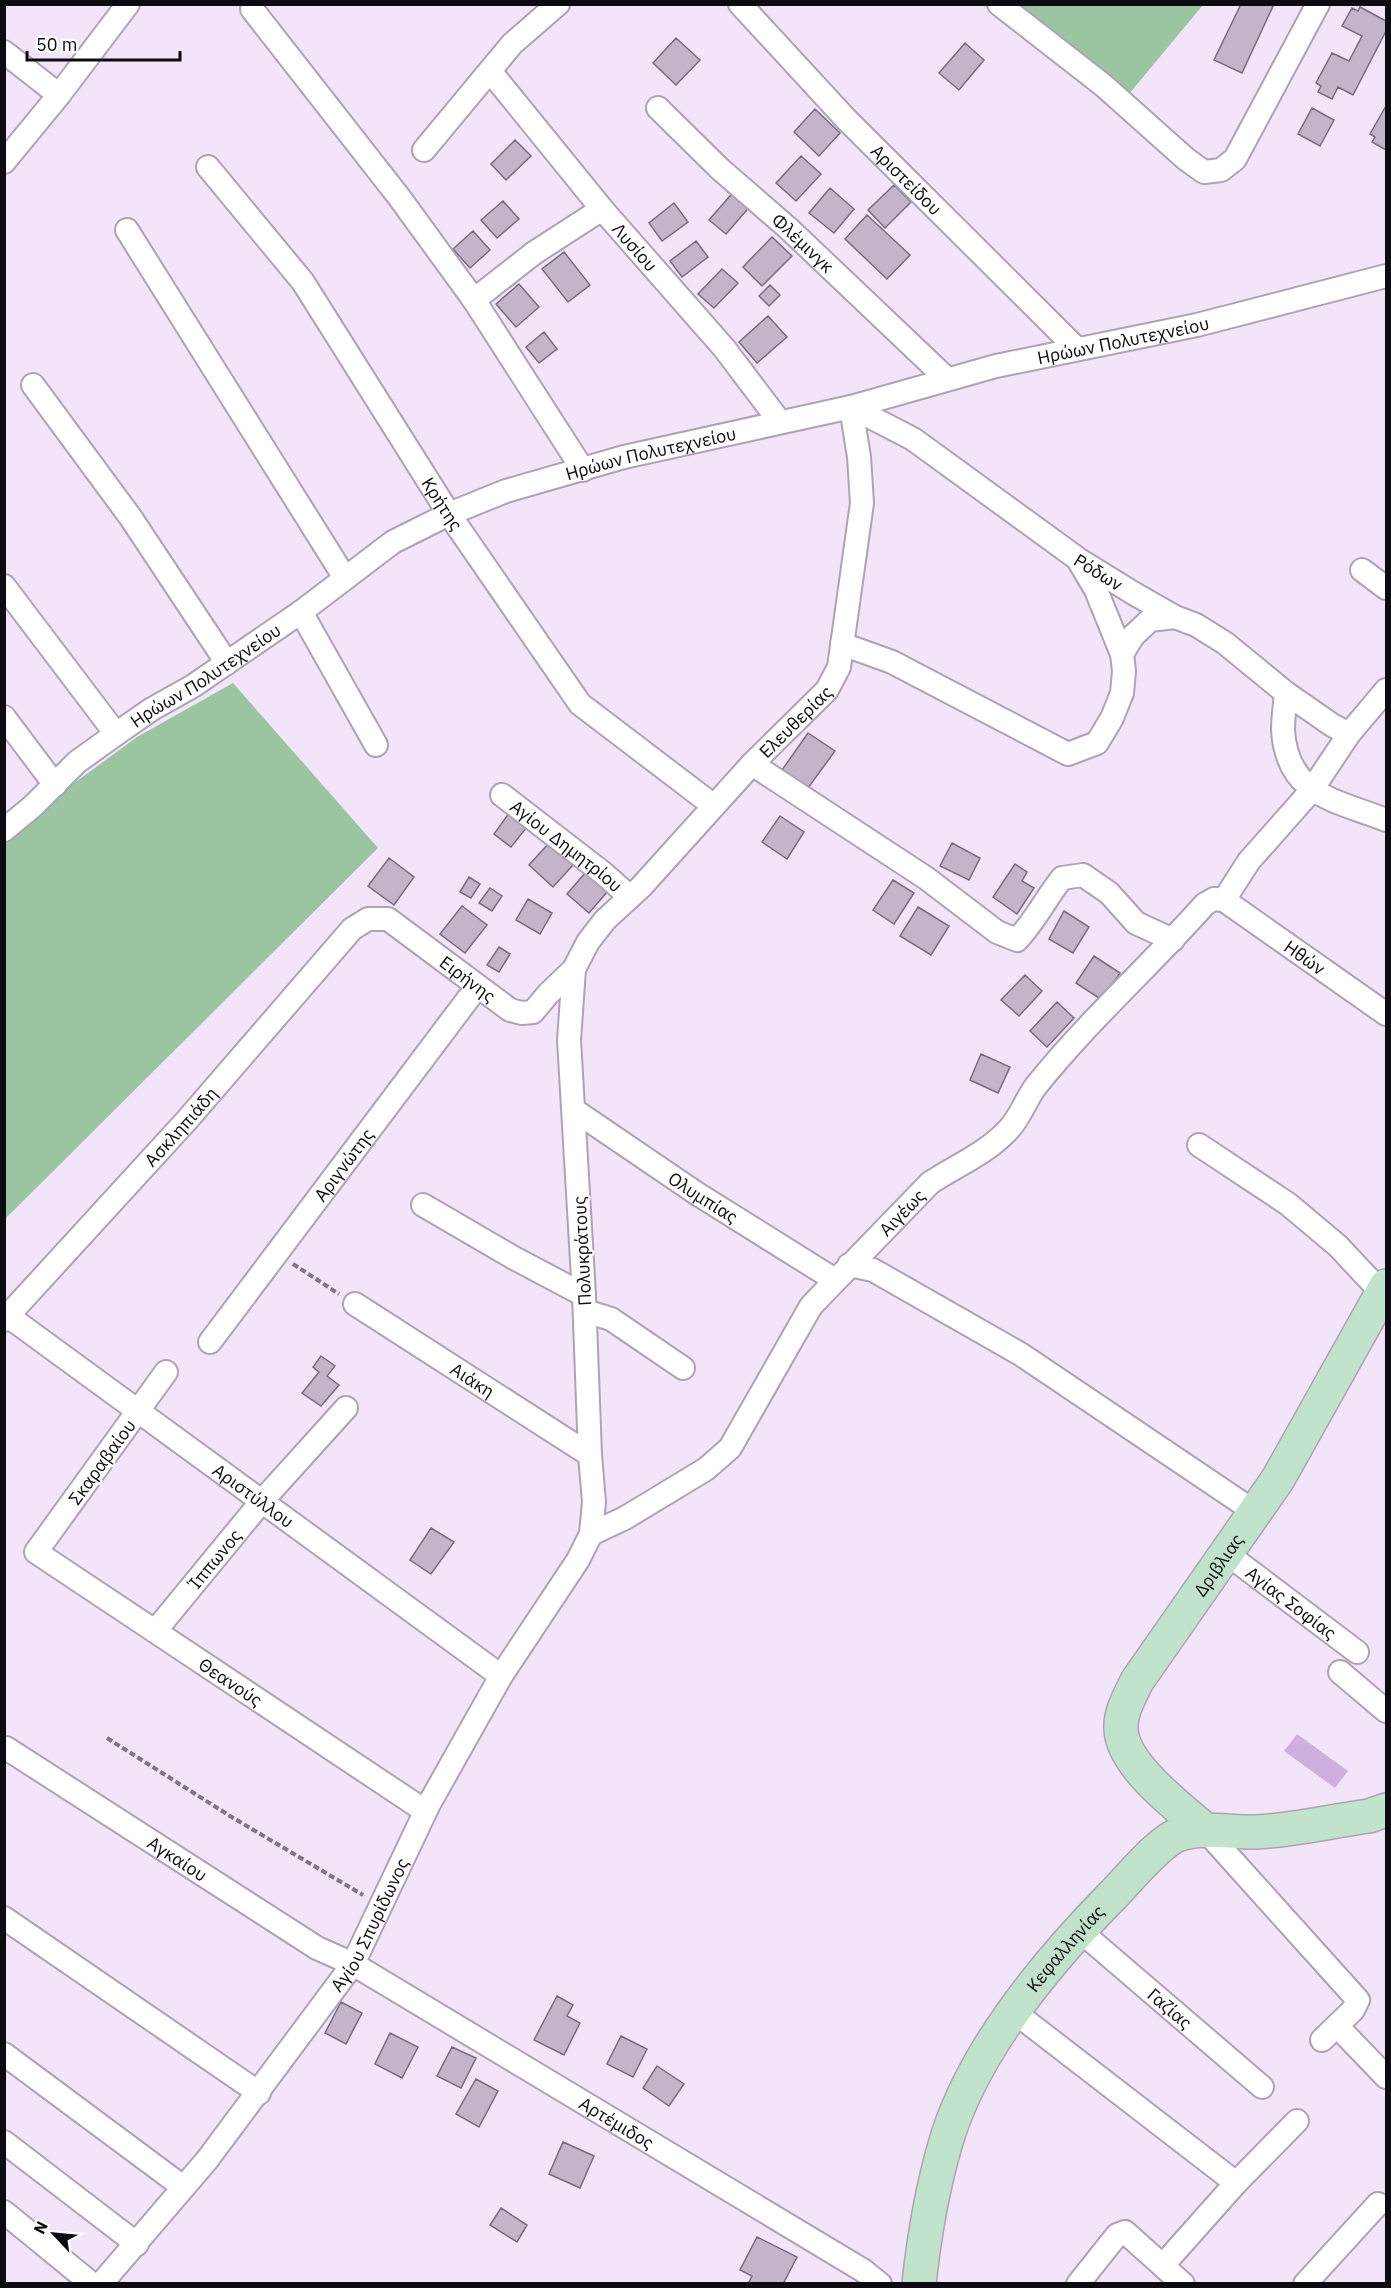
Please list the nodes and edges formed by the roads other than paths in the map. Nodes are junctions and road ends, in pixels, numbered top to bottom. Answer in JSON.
{"nodes":[{"id":1,"x":128,"y":4,"type":"edge"},
{"id":2,"x":558,"y":4,"type":"edge"},
{"id":3,"x":740,"y":4,"type":"edge"},
{"id":4,"x":999,"y":4,"type":"edge"},
{"id":5,"x":1318,"y":4,"type":"edge"},
{"id":6,"x":252,"y":9,"type":"dead end"},
{"id":7,"x":4,"y":52,"type":"edge"},
{"id":8,"x":490,"y":71,"type":"junction"},
{"id":9,"x":59,"y":95,"type":"junction"},
{"id":10,"x":658,"y":108,"type":"dead end"},
{"id":11,"x":424,"y":150,"type":"dead end"},
{"id":12,"x":4,"y":162,"type":"edge"},
{"id":13,"x":208,"y":167,"type":"dead end"},
{"id":14,"x":602,"y":209,"type":"junction"},
{"id":15,"x":127,"y":230,"type":"dead end"},
{"id":16,"x":1386,"y":276,"type":"edge"},
{"id":17,"x":474,"y":300,"type":"junction"},
{"id":18,"x":1076,"y":348,"type":"junction"},
{"id":19,"x":947,"y":379,"type":"junction"},
{"id":20,"x":33,"y":384,"type":"dead end"},
{"id":21,"x":850,"y":407,"type":"junction"},
{"id":22,"x":780,"y":422,"type":"junction"},
{"id":23,"x":583,"y":470,"type":"junction"},
{"id":24,"x":449,"y":514,"type":"junction"},
{"id":25,"x":1078,"y":559,"type":"junction"},
{"id":26,"x":1362,"y":570,"type":"dead end"},
{"id":27,"x":345,"y":578,"type":"junction"},
{"id":28,"x":4,"y":586,"type":"edge"},
{"id":29,"x":1386,"y":588,"type":"edge"},
{"id":30,"x":301,"y":612,"type":"junction"},
{"id":31,"x":1175,"y":617,"type":"junction"},
{"id":32,"x":842,"y":644,"type":"junction"},
{"id":33,"x":1122,"y":654,"type":"junction"},
{"id":34,"x":227,"y":663,"type":"junction"},
{"id":35,"x":1386,"y":690,"type":"edge"},
{"id":36,"x":1286,"y":693,"type":"junction"},
{"id":37,"x":4,"y":717,"type":"edge"},
{"id":38,"x":116,"y":734,"type":"junction"},
{"id":39,"x":1349,"y":734,"type":"junction"},
{"id":40,"x":376,"y":745,"type":"dead end"},
{"id":41,"x":752,"y":764,"type":"junction"},
{"id":42,"x":55,"y":785,"type":"junction"},
{"id":43,"x":1311,"y":791,"type":"junction"},
{"id":44,"x":502,"y":795,"type":"dead end"},
{"id":45,"x":714,"y":806,"type":"junction"},
{"id":46,"x":1386,"y":820,"type":"edge"},
{"id":47,"x":4,"y":830,"type":"edge"},
{"id":48,"x":630,"y":897,"type":"junction"},
{"id":49,"x":1224,"y":900,"type":"junction"},
{"id":50,"x":352,"y":928,"type":"joint"},
{"id":51,"x":1173,"y":940,"type":"junction"},
{"id":52,"x":574,"y":969,"type":"junction"},
{"id":53,"x":477,"y":987,"type":"junction"},
{"id":54,"x":1386,"y":1014,"type":"edge"},
{"id":55,"x":574,"y":1110,"type":"junction"},
{"id":56,"x":1199,"y":1145,"type":"dead end"},
{"id":57,"x":423,"y":1205,"type":"dead end"},
{"id":58,"x":842,"y":1273,"type":"junction"},
{"id":59,"x":1384,"y":1289,"type":"edge"},
{"id":60,"x":585,"y":1303,"type":"junction"},
{"id":61,"x":355,"y":1304,"type":"road end"},
{"id":62,"x":6,"y":1318,"type":"edge"},
{"id":63,"x":210,"y":1342,"type":"dead end"},
{"id":64,"x":683,"y":1368,"type":"dead end"},
{"id":65,"x":166,"y":1372,"type":"dead end"},
{"id":66,"x":346,"y":1408,"type":"dead end"},
{"id":67,"x":139,"y":1412,"type":"junction"},
{"id":68,"x":590,"y":1455,"type":"junction"},
{"id":69,"x":262,"y":1501,"type":"junction"},
{"id":70,"x":1255,"y":1512,"type":"junction"},
{"id":71,"x":591,"y":1534,"type":"junction"},
{"id":72,"x":36,"y":1552,"type":"joint"},
{"id":73,"x":1226,"y":1553,"type":"junction"},
{"id":74,"x":156,"y":1630,"type":"junction"},
{"id":75,"x":1357,"y":1652,"type":"dead end"},
{"id":76,"x":1340,"y":1672,"type":"dead end"},
{"id":77,"x":501,"y":1676,"type":"junction"},
{"id":78,"x":1386,"y":1711,"type":"edge"},
{"id":79,"x":6,"y":1748,"type":"dead end"},
{"id":80,"x":1386,"y":1810,"type":"edge"},
{"id":81,"x":425,"y":1811,"type":"junction"},
{"id":82,"x":1205,"y":1830,"type":"junction"},
{"id":83,"x":4,"y":1918,"type":"edge"},
{"id":84,"x":1078,"y":1930,"type":"junction"},
{"id":85,"x":353,"y":1964,"type":"junction"},
{"id":86,"x":1013,"y":2011,"type":"junction"},
{"id":87,"x":4,"y":2054,"type":"edge"},
{"id":88,"x":1382,"y":2065,"type":"edge"},
{"id":89,"x":1262,"y":2087,"type":"dead end"},
{"id":90,"x":259,"y":2093,"type":"junction"},
{"id":91,"x":1297,"y":2121,"type":"dead end"},
{"id":92,"x":4,"y":2142,"type":"edge"},
{"id":93,"x":1236,"y":2183,"type":"junction"},
{"id":94,"x":183,"y":2187,"type":"junction"},
{"id":95,"x":1378,"y":2204,"type":"dead end"},
{"id":96,"x":4,"y":2212,"type":"edge"},
{"id":97,"x":137,"y":2244,"type":"junction"},
{"id":98,"x":1164,"y":2264,"type":"junction"},
{"id":99,"x":92,"y":2283,"type":"edge"},
{"id":100,"x":101,"y":2283,"type":"edge"},
{"id":101,"x":880,"y":2283,"type":"edge"},
{"id":102,"x":919,"y":2283,"type":"edge"},
{"id":103,"x":1078,"y":2283,"type":"edge"},
{"id":104,"x":1183,"y":2283,"type":"edge"},
{"id":105,"x":1305,"y":2283,"type":"edge"}],
"edges":[{"from":1,"to":9,"type":"street"},
{"from":2,"to":8,"type":"street"},
{"from":3,"to":18,"type":"street","name":"Αριστείδου"},
{"from":4,"to":5,"type":"street"},
{"from":6,"to":17,"type":"street"},
{"from":7,"to":9,"type":"street"},
{"from":8,"to":11,"type":"street"},
{"from":8,"to":14,"type":"street","name":"Λυσίου"},
{"from":9,"to":12,"type":"street"},
{"from":10,"to":19,"type":"street","name":"Φλέμινγκ"},
{"from":13,"to":24,"type":"street","name":"Κρήτης"},
{"from":14,"to":17,"type":"street"},
{"from":14,"to":22,"type":"street","name":"Λυσίου"},
{"from":15,"to":27,"type":"street"},
{"from":16,"to":18,"type":"street","name":"Ηρώων Πολυτεχνείου"},
{"from":17,"to":23,"type":"street"},
{"from":18,"to":19,"type":"street","name":"Ηρώων Πολυτεχνείου"},
{"from":19,"to":21,"type":"street","name":"Ηρώων Πολυτεχνείου"},
{"from":20,"to":34,"type":"street"},
{"from":21,"to":22,"type":"street","name":"Ηρώων Πολυτεχνείου"},
{"from":21,"to":25,"type":"street","name":"Ρόδων"},
{"from":21,"to":32,"type":"street","name":"Ελευθερίας"},
{"from":22,"to":23,"type":"street","name":"Ηρώων Πολυτεχνείου"},
{"from":23,"to":24,"type":"street","name":"Ηρώων Πολυτεχνείου"},
{"from":24,"to":27,"type":"street","name":"Ηρώων Πολυτεχνείου"},
{"from":24,"to":45,"type":"street","name":"Κρήτης"},
{"from":25,"to":31,"type":"street","name":"Ρόδων"},
{"from":25,"to":33,"type":"street"},
{"from":26,"to":29,"type":"street"},
{"from":27,"to":30,"type":"street","name":"Ηρώων Πολυτεχνείου"},
{"from":28,"to":38,"type":"street"},
{"from":30,"to":34,"type":"street","name":"Ηρώων Πολυτεχνείου"},
{"from":30,"to":40,"type":"street"},
{"from":31,"to":33,"type":"street"},
{"from":31,"to":36,"type":"street","name":"Ρόδων"},
{"from":32,"to":33,"type":"street"},
{"from":32,"to":41,"type":"street","name":"Ελευθερίας"},
{"from":34,"to":38,"type":"street","name":"Ηρώων Πολυτεχνείου"},
{"from":35,"to":39,"type":"street"},
{"from":36,"to":39,"type":"street","name":"Ρόδων"},
{"from":36,"to":43,"type":"street"},
{"from":37,"to":42,"type":"street"},
{"from":38,"to":42,"type":"street","name":"Ηρώων Πολυτεχνείου"},
{"from":39,"to":43,"type":"street"},
{"from":41,"to":45,"type":"street","name":"Ελευθερίας"},
{"from":41,"to":51,"type":"street"},
{"from":42,"to":47,"type":"street","name":"Ηρώων Πολυτεχνείου"},
{"from":43,"to":46,"type":"street"},
{"from":43,"to":49,"type":"street"},
{"from":44,"to":48,"type":"street","name":"Αγίου Δημητρίου"},
{"from":45,"to":48,"type":"street","name":"Ελευθερίας"},
{"from":48,"to":52,"type":"street","name":"Ελευθερίας"},
{"from":49,"to":51,"type":"street","name":"Αιγέως"},
{"from":49,"to":54,"type":"street","name":"Ηθών"},
{"from":50,"to":53,"type":"street","name":"Ειρήνης"},
{"from":50,"to":62,"type":"street","name":"Ασκληπιάδη"},
{"from":51,"to":58,"type":"street","name":"Αιγέως"},
{"from":52,"to":53,"type":"street","name":"Ειρήνης"},
{"from":52,"to":55,"type":"street","name":"Πολυκράτους"},
{"from":53,"to":63,"type":"street","name":"Αριγνώτης"},
{"from":55,"to":58,"type":"street","name":"Ολυμπίας"},
{"from":55,"to":60,"type":"street","name":"Πολυκράτους"},
{"from":56,"to":59,"type":"street"},
{"from":57,"to":60,"type":"street"},
{"from":58,"to":70,"type":"street","name":"Ολυμπίας"},
{"from":58,"to":71,"type":"street","name":"Αιγέως"},
{"from":59,"to":70,"type":"street","name":"Δριβλιας"},
{"from":60,"to":64,"type":"street"},
{"from":60,"to":68,"type":"street","name":"Πολυκράτους"},
{"from":61,"to":68,"type":"street","name":"Αιάκη"},
{"from":62,"to":67,"type":"street","name":"Αριστύλλου"},
{"from":65,"to":67,"type":"street","name":"Σκαραβαίου"},
{"from":66,"to":69,"type":"street","name":"Ίππωνος"},
{"from":67,"to":69,"type":"street","name":"Αριστύλλου"},
{"from":67,"to":72,"type":"street","name":"Σκαραβαίου"},
{"from":68,"to":71,"type":"street","name":"Πολυκράτους"},
{"from":69,"to":74,"type":"street","name":"Ίππωνος"},
{"from":69,"to":77,"type":"street","name":"Αριστύλλου"},
{"from":70,"to":73,"type":"street","name":"Δριβλιας"},
{"from":71,"to":77,"type":"street","name":"Αγίου Σπυρίδωνος"},
{"from":72,"to":74,"type":"street","name":"Θεανούς"},
{"from":73,"to":75,"type":"street","name":"Αγίας Σοφίας"},
{"from":73,"to":82,"type":"street","name":"Δριβλιας"},
{"from":74,"to":81,"type":"street","name":"Θεανούς"},
{"from":76,"to":78,"type":"street"},
{"from":77,"to":81,"type":"street","name":"Αγίου Σπυρίδωνος"},
{"from":79,"to":85,"type":"street","name":"Αγκαίου"},
{"from":80,"to":82,"type":"street","name":"Κεφαλληνίας"},
{"from":81,"to":85,"type":"street","name":"Αγίου Σπυρίδωνος"},
{"from":82,"to":84,"type":"street","name":"Κεφαλληνίας"},
{"from":82,"to":88,"type":"street"},
{"from":83,"to":90,"type":"street"},
{"from":84,"to":86,"type":"street","name":"Κεφαλληνίας"},
{"from":84,"to":89,"type":"street","name":"Γαζίας"},
{"from":85,"to":90,"type":"street","name":"Αγίου Σπυρίδωνος"},
{"from":85,"to":101,"type":"street","name":"Αρτέμιδος"},
{"from":86,"to":93,"type":"street"},
{"from":86,"to":102,"type":"street","name":"Κεφαλληνίας"},
{"from":87,"to":94,"type":"street"},
{"from":90,"to":94,"type":"street","name":"Αγίου Σπυρίδωνος"},
{"from":91,"to":93,"type":"street"},
{"from":92,"to":97,"type":"street"},
{"from":93,"to":98,"type":"street"},
{"from":94,"to":97,"type":"street","name":"Αγίου Σπυρίδωνος"},
{"from":95,"to":105,"type":"street"},
{"from":96,"to":99,"type":"street"},
{"from":97,"to":100,"type":"street","name":"Αγίου Σπυρίδωνος"},
{"from":98,"to":103,"type":"street"},
{"from":98,"to":104,"type":"street"}]}
